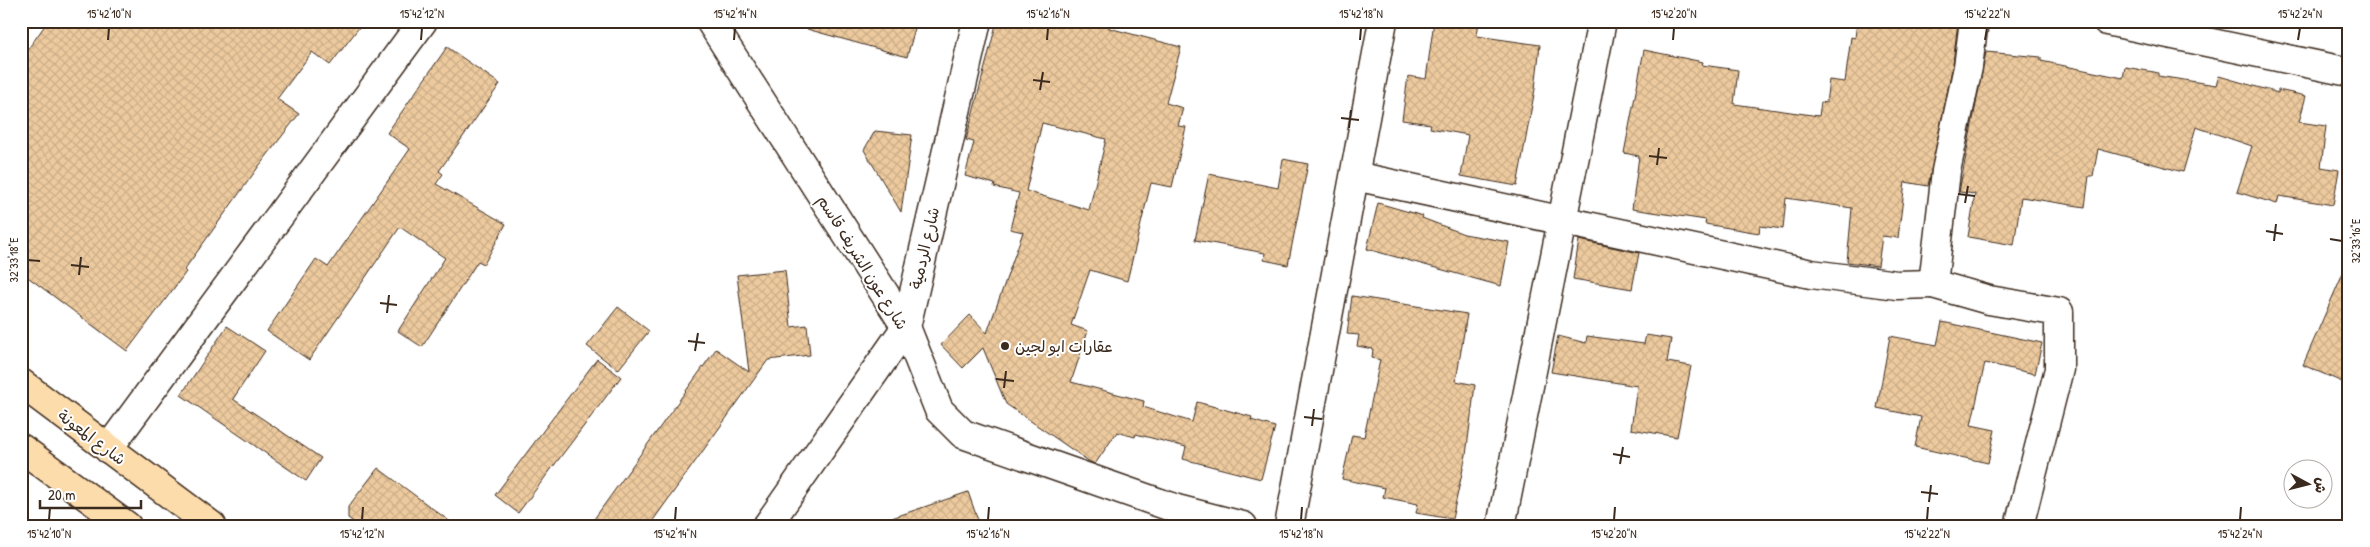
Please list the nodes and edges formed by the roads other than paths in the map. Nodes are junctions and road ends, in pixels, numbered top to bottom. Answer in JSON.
{"nodes":[{"id":1,"x":422,"y":21,"type":"edge"},
{"id":2,"x":710,"y":21,"type":"edge"},
{"id":3,"x":977,"y":21,"type":"edge"},
{"id":4,"x":1383,"y":21,"type":"edge"},
{"id":5,"x":1602,"y":21,"type":"edge"},
{"id":6,"x":1974,"y":21,"type":"edge"},
{"id":7,"x":2107,"y":21,"type":"edge"},
{"id":8,"x":2349,"y":72,"type":"edge"},
{"id":9,"x":1355,"y":176,"type":"junction"},
{"id":10,"x":1561,"y":220,"type":"junction"},
{"id":11,"x":1933,"y":284,"type":"junction"},
{"id":12,"x":906,"y":327,"type":"junction"},
{"id":13,"x":21,"y":383,"type":"edge"},
{"id":14,"x":21,"y":448,"type":"edge"},
{"id":15,"x":108,"y":449,"type":"junction"},
{"id":16,"x":1172,"y":518,"type":"edge"},
{"id":17,"x":128,"y":526,"type":"edge"},
{"id":18,"x":212,"y":526,"type":"edge"},
{"id":19,"x":766,"y":526,"type":"edge"},
{"id":20,"x":1243,"y":526,"type":"edge"},
{"id":21,"x":1289,"y":526,"type":"edge"},
{"id":22,"x":1501,"y":526,"type":"edge"},
{"id":23,"x":2019,"y":526,"type":"edge"}],
"edges":[{"from":1,"to":15,"type":"street"},
{"from":2,"to":12,"type":"street","name":"شارع عون الشريف قاسم"},
{"from":3,"to":12,"type":"street","name":"شارع الردمية"},
{"from":4,"to":9,"type":"street"},
{"from":5,"to":10,"type":"street"},
{"from":6,"to":11,"type":"street"},
{"from":7,"to":8,"type":"street"},
{"from":9,"to":10,"type":"street"},
{"from":9,"to":21,"type":"street"},
{"from":10,"to":11,"type":"street"},
{"from":10,"to":22,"type":"street"},
{"from":11,"to":23,"type":"street"},
{"from":12,"to":16,"type":"street","name":"شارع عون الشريف قاسم"},
{"from":12,"to":19,"type":"street","name":"شارع الردمية"},
{"from":13,"to":15,"type":"highway","name":"شارع المعونة"},
{"from":14,"to":17,"type":"highway"},
{"from":15,"to":18,"type":"highway","name":"شارع المعونة"},
{"from":16,"to":20,"type":"street","name":"شارع عون الشريف قاسم"}]}
